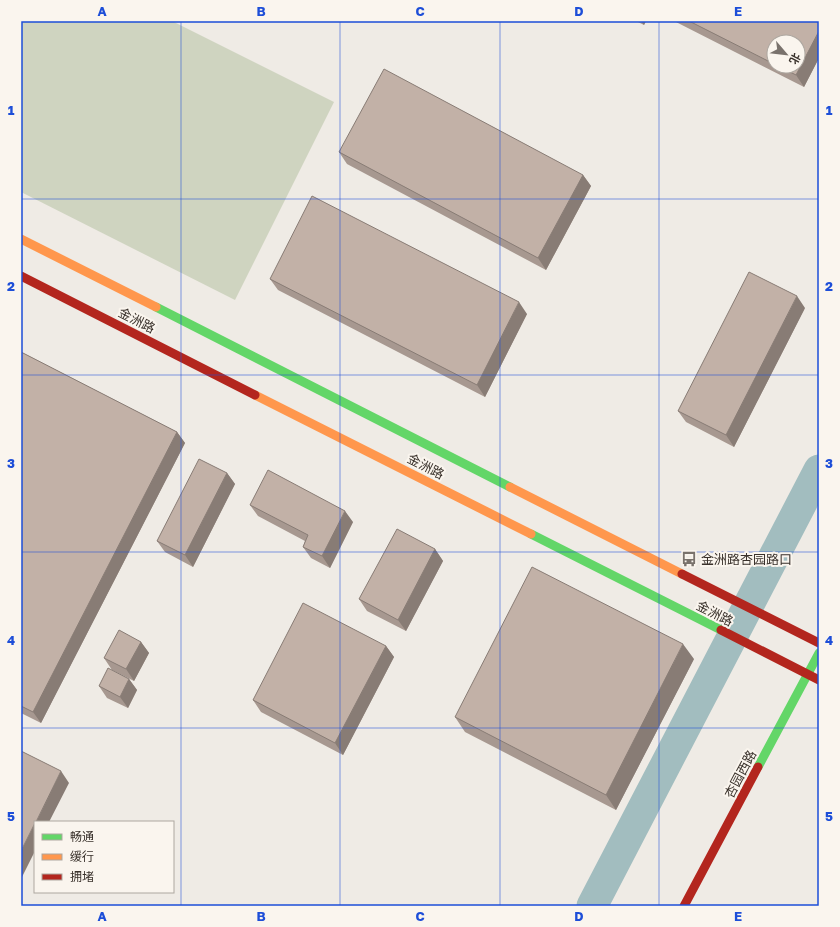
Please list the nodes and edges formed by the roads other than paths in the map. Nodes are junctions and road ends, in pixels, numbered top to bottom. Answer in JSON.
{"nodes":[{"id":1,"x":21,"y":239,"type":"edge"},
{"id":2,"x":21,"y":276,"type":"edge"},
{"id":3,"x":819,"y":643,"type":"edge"},
{"id":4,"x":819,"y":653,"type":"edge"},
{"id":5,"x":808,"y":674,"type":"junction"},
{"id":6,"x":819,"y":680,"type":"edge"},
{"id":7,"x":684,"y":906,"type":"edge"}],
"edges":[{"from":1,"to":3,"type":"main road","name":"金洲路"},
{"from":2,"to":5,"type":"main road","name":"金洲路"},
{"from":4,"to":5,"type":"main road","name":"杏园西路"},
{"from":5,"to":6,"type":"main road","name":"金洲路"},
{"from":5,"to":7,"type":"main road","name":"杏园西路"}]}
